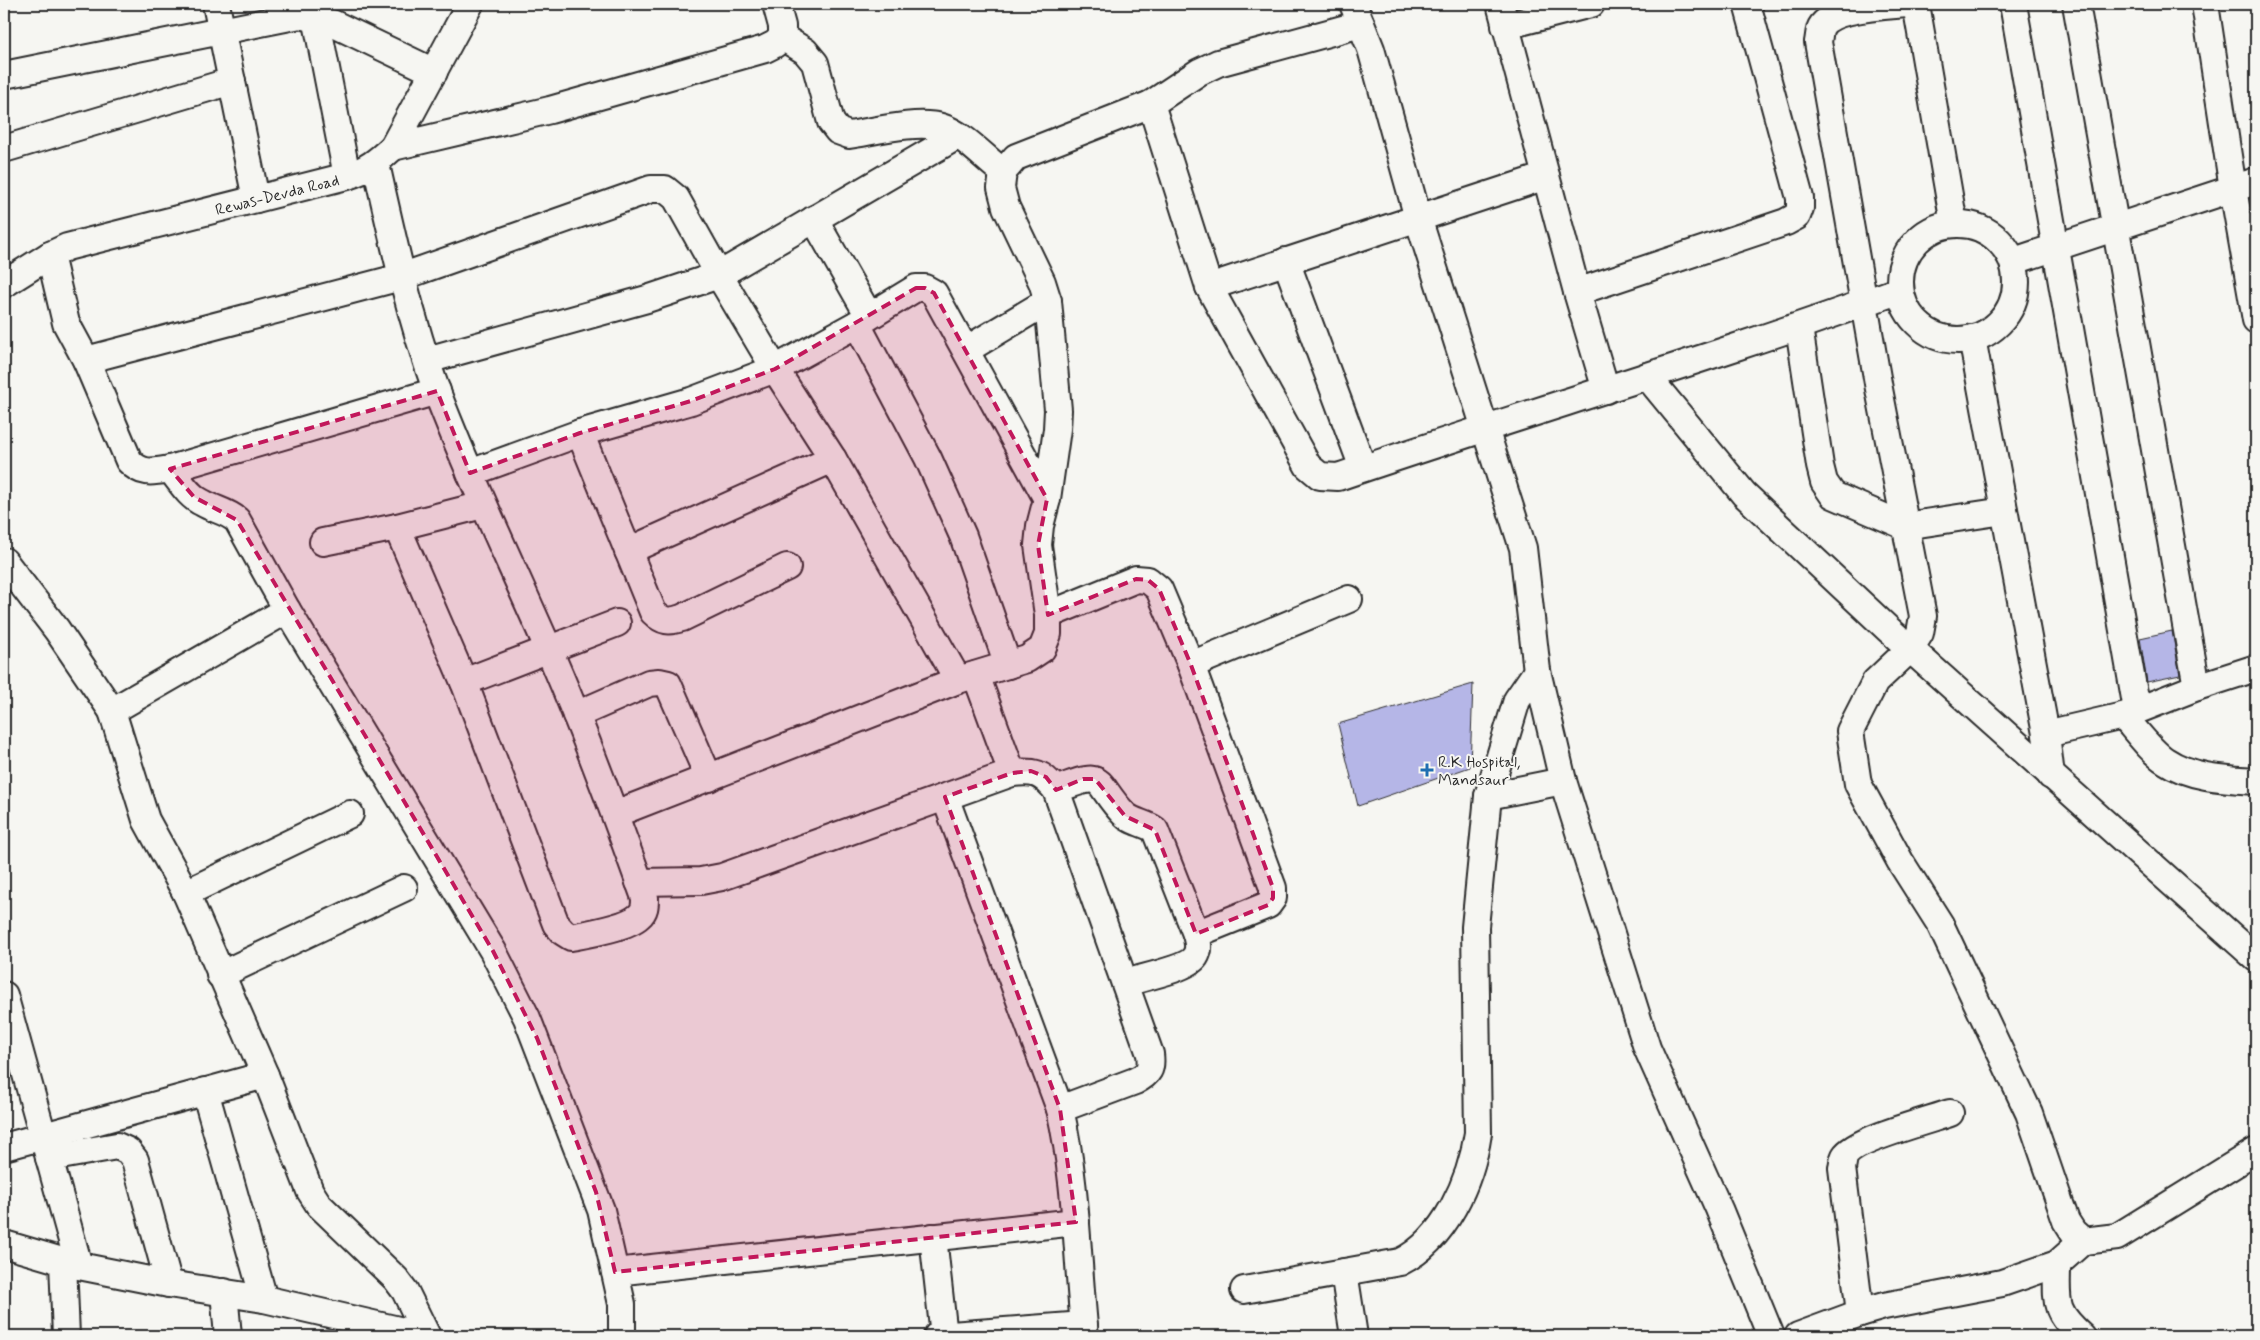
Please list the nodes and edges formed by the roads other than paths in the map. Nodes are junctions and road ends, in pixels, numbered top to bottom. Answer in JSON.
{"nodes":[{"id":1,"x":216,"y":4,"type":"edge"},
{"id":2,"x":470,"y":4,"type":"edge"},
{"id":3,"x":776,"y":4,"type":"edge"},
{"id":4,"x":1591,"y":4,"type":"edge"},
{"id":5,"x":1747,"y":4,"type":"edge"},
{"id":6,"x":1907,"y":4,"type":"edge"},
{"id":7,"x":1916,"y":4,"type":"edge"},
{"id":8,"x":2013,"y":4,"type":"edge"},
{"id":9,"x":2076,"y":4,"type":"edge"},
{"id":10,"x":2205,"y":4,"type":"edge"},
{"id":11,"x":1357,"y":14,"type":"edge"},
{"id":12,"x":1503,"y":15,"type":"edge"},
{"id":13,"x":316,"y":17,"type":"junction"},
{"id":14,"x":221,"y":30,"type":"junction"},
{"id":15,"x":782,"y":37,"type":"junction"},
{"id":16,"x":434,"y":72,"type":"junction"},
{"id":17,"x":4,"y":75,"type":"edge"},
{"id":18,"x":232,"y":80,"type":"junction"},
{"id":19,"x":1151,"y":104,"type":"junction"},
{"id":20,"x":957,"y":136,"type":"junction"},
{"id":21,"x":4,"y":149,"type":"edge"},
{"id":22,"x":384,"y":156,"type":"junction"},
{"id":23,"x":1003,"y":172,"type":"junction"},
{"id":24,"x":347,"y":176,"type":"junction"},
{"id":25,"x":1546,"y":176,"type":"junction"},
{"id":26,"x":2244,"y":185,"type":"edge"},
{"id":27,"x":256,"y":199,"type":"junction"},
{"id":28,"x":1418,"y":218,"type":"junction"},
{"id":29,"x":814,"y":219,"type":"junction"},
{"id":30,"x":1954,"y":224,"type":"junction"},
{"id":31,"x":2117,"y":227,"type":"junction"},
{"id":32,"x":2055,"y":248,"type":"junction"},
{"id":33,"x":50,"y":255,"type":"junction"},
{"id":34,"x":2014,"y":261,"type":"junction"},
{"id":35,"x":1286,"y":262,"type":"junction"},
{"id":36,"x":719,"y":275,"type":"junction"},
{"id":37,"x":401,"y":277,"type":"junction"},
{"id":38,"x":4,"y":284,"type":"edge"},
{"id":39,"x":1209,"y":287,"type":"junction"},
{"id":40,"x":1900,"y":290,"type":"junction"},
{"id":41,"x":1577,"y":292,"type":"junction"},
{"id":42,"x":1048,"y":301,"type":"junction"},
{"id":43,"x":1865,"y":303,"type":"junction"},
{"id":44,"x":863,"y":320,"type":"junction"},
{"id":45,"x":2256,"y":320,"type":"edge"},
{"id":46,"x":1799,"y":327,"type":"junction"},
{"id":47,"x":1972,"y":338,"type":"junction"},
{"id":48,"x":966,"y":350,"type":"junction"},
{"id":49,"x":86,"y":360,"type":"junction"},
{"id":50,"x":427,"y":360,"type":"junction"},
{"id":51,"x":775,"y":369,"type":"junction"},
{"id":52,"x":1647,"y":376,"type":"junction"},
{"id":53,"x":1606,"y":390,"type":"junction"},
{"id":54,"x":437,"y":391,"type":"junction"},
{"id":55,"x":1486,"y":427,"type":"junction"},
{"id":56,"x":580,"y":434,"type":"junction"},
{"id":57,"x":833,"y":458,"type":"junction"},
{"id":58,"x":1363,"y":468,"type":"junction"},
{"id":59,"x":170,"y":469,"type":"junction"},
{"id":60,"x":470,"y":473,"type":"junction"},
{"id":61,"x":1047,"y":499,"type":"junction"},
{"id":62,"x":483,"y":505,"type":"junction"},
{"id":63,"x":2004,"y":510,"type":"junction"},
{"id":64,"x":1905,"y":526,"type":"junction"},
{"id":65,"x":397,"y":527,"type":"junction"},
{"id":66,"x":323,"y":542,"type":"dead end"},
{"id":67,"x":628,"y":551,"type":"junction"},
{"id":68,"x":4,"y":560,"type":"edge"},
{"id":69,"x":787,"y":567,"type":"dead end"},
{"id":70,"x":1349,"y":600,"type":"dead end"},
{"id":71,"x":287,"y":610,"type":"junction"},
{"id":72,"x":1048,"y":615,"type":"junction"},
{"id":73,"x":617,"y":623,"type":"dead end"},
{"id":74,"x":548,"y":649,"type":"junction"},
{"id":75,"x":1910,"y":649,"type":"junction"},
{"id":76,"x":1008,"y":665,"type":"junction"},
{"id":77,"x":1191,"y":665,"type":"junction"},
{"id":78,"x":2256,"y":668,"type":"edge"},
{"id":79,"x":1537,"y":671,"type":"junction"},
{"id":80,"x":967,"y":677,"type":"junction"},
{"id":81,"x":464,"y":682,"type":"junction"},
{"id":82,"x":2197,"y":687,"type":"junction"},
{"id":83,"x":112,"y":711,"type":"junction"},
{"id":84,"x":2130,"y":713,"type":"junction"},
{"id":85,"x":576,"y":715,"type":"junction"},
{"id":86,"x":2046,"y":734,"type":"junction"},
{"id":87,"x":1012,"y":773,"type":"junction"},
{"id":88,"x":2051,"y":776,"type":"junction"},
{"id":89,"x":709,"y":778,"type":"junction"},
{"id":90,"x":1563,"y":781,"type":"junction"},
{"id":91,"x":2256,"y":781,"type":"edge"},
{"id":92,"x":1056,"y":790,"type":"junction"},
{"id":93,"x":1488,"y":796,"type":"junction"},
{"id":94,"x":945,"y":797,"type":"junction"},
{"id":95,"x":350,"y":814,"type":"dead end"},
{"id":96,"x":615,"y":814,"type":"junction"},
{"id":97,"x":639,"y":882,"type":"junction"},
{"id":98,"x":404,"y":888,"type":"dead end"},
{"id":99,"x":186,"y":892,"type":"junction"},
{"id":100,"x":1196,"y":934,"type":"junction"},
{"id":101,"x":2256,"y":958,"type":"edge"},
{"id":102,"x":220,"y":975,"type":"junction"},
{"id":103,"x":1125,"y":983,"type":"junction"},
{"id":104,"x":4,"y":995,"type":"edge"},
{"id":105,"x":265,"y":1074,"type":"junction"},
{"id":106,"x":205,"y":1091,"type":"junction"},
{"id":107,"x":1060,"y":1109,"type":"junction"},
{"id":108,"x":1950,"y":1113,"type":"dead end"},
{"id":109,"x":4,"y":1147,"type":"edge"},
{"id":110,"x":46,"y":1147,"type":"junction"},
{"id":111,"x":2256,"y":1151,"type":"edge"},
{"id":112,"x":1076,"y":1222,"type":"junction"},
{"id":113,"x":934,"y":1238,"type":"junction"},
{"id":114,"x":2083,"y":1241,"type":"junction"},
{"id":115,"x":4,"y":1244,"type":"edge"},
{"id":116,"x":71,"y":1264,"type":"junction"},
{"id":117,"x":2057,"y":1264,"type":"junction"},
{"id":118,"x":615,"y":1272,"type":"junction"},
{"id":119,"x":1344,"y":1272,"type":"junction"},
{"id":120,"x":169,"y":1284,"type":"junction"},
{"id":121,"x":1244,"y":1290,"type":"dead end"},
{"id":122,"x":224,"y":1292,"type":"junction"},
{"id":123,"x":264,"y":1299,"type":"junction"},
{"id":124,"x":1860,"y":1313,"type":"junction"},
{"id":125,"x":331,"y":1325,"type":"edge"},
{"id":126,"x":1085,"y":1331,"type":"edge"},
{"id":127,"x":66,"y":1336,"type":"edge"},
{"id":128,"x":228,"y":1336,"type":"edge"},
{"id":129,"x":426,"y":1336,"type":"edge"},
{"id":130,"x":622,"y":1336,"type":"edge"},
{"id":131,"x":937,"y":1336,"type":"edge"},
{"id":132,"x":944,"y":1336,"type":"edge"},
{"id":133,"x":1354,"y":1336,"type":"edge"},
{"id":134,"x":1771,"y":1336,"type":"edge"},
{"id":135,"x":1798,"y":1336,"type":"edge"},
{"id":136,"x":2082,"y":1336,"type":"edge"}],
"edges":[{"from":1,"to":14,"type":"street"},
{"from":2,"to":16,"type":"street"},
{"from":3,"to":15,"type":"street"},
{"from":4,"to":12,"type":"street"},
{"from":5,"to":41,"type":"street"},
{"from":6,"to":43,"type":"street"},
{"from":7,"to":30,"type":"street"},
{"from":8,"to":32,"type":"street"},
{"from":9,"to":31,"type":"street"},
{"from":10,"to":26,"type":"street"},
{"from":11,"to":19,"type":"street"},
{"from":11,"to":28,"type":"street"},
{"from":12,"to":25,"type":"street"},
{"from":13,"to":14,"type":"street"},
{"from":13,"to":16,"type":"street"},
{"from":13,"to":24,"type":"street"},
{"from":14,"to":17,"type":"street"},
{"from":14,"to":18,"type":"street"},
{"from":15,"to":20,"type":"street"},
{"from":15,"to":22,"type":"street","name":"Rewas-Devda Road"},
{"from":16,"to":22,"type":"street"},
{"from":18,"to":21,"type":"street"},
{"from":18,"to":27,"type":"street"},
{"from":19,"to":23,"type":"street"},
{"from":19,"to":39,"type":"street"},
{"from":20,"to":23,"type":"street"},
{"from":20,"to":29,"type":"street"},
{"from":22,"to":24,"type":"street","name":"Rewas-Devda Road"},
{"from":22,"to":37,"type":"street"},
{"from":23,"to":42,"type":"street"},
{"from":24,"to":27,"type":"street","name":"Rewas-Devda Road"},
{"from":25,"to":28,"type":"street"},
{"from":25,"to":41,"type":"street"},
{"from":26,"to":31,"type":"street"},
{"from":26,"to":45,"type":"street"},
{"from":27,"to":33,"type":"street","name":"Rewas-Devda Road"},
{"from":28,"to":35,"type":"street"},
{"from":28,"to":55,"type":"street"},
{"from":29,"to":36,"type":"street"},
{"from":29,"to":44,"type":"street"},
{"from":30,"to":34,"type":"street"},
{"from":30,"to":40,"type":"street"},
{"from":31,"to":32,"type":"street"},
{"from":31,"to":82,"type":"street"},
{"from":32,"to":34,"type":"street"},
{"from":32,"to":84,"type":"street"},
{"from":33,"to":38,"type":"street","name":"Rewas-Devda Road"},
{"from":33,"to":49,"type":"street"},
{"from":34,"to":47,"type":"street"},
{"from":35,"to":39,"type":"street"},
{"from":35,"to":58,"type":"street"},
{"from":36,"to":37,"type":"street"},
{"from":36,"to":50,"type":"street"},
{"from":36,"to":51,"type":"street"},
{"from":37,"to":49,"type":"street"},
{"from":37,"to":50,"type":"street"},
{"from":39,"to":58,"type":"street"},
{"from":40,"to":43,"type":"street"},
{"from":40,"to":47,"type":"street"},
{"from":41,"to":53,"type":"street"},
{"from":42,"to":48,"type":"street"},
{"from":42,"to":61,"type":"street"},
{"from":43,"to":46,"type":"street"},
{"from":43,"to":64,"type":"street"},
{"from":44,"to":48,"type":"street"},
{"from":44,"to":51,"type":"street"},
{"from":44,"to":76,"type":"street"},
{"from":46,"to":52,"type":"street"},
{"from":46,"to":64,"type":"street"},
{"from":47,"to":63,"type":"street"},
{"from":48,"to":61,"type":"street"},
{"from":49,"to":59,"type":"street"},
{"from":50,"to":54,"type":"street"},
{"from":51,"to":56,"type":"street"},
{"from":51,"to":57,"type":"street"},
{"from":52,"to":53,"type":"street"},
{"from":52,"to":75,"type":"street"},
{"from":53,"to":55,"type":"street"},
{"from":54,"to":59,"type":"street"},
{"from":54,"to":60,"type":"street"},
{"from":55,"to":58,"type":"street"},
{"from":55,"to":79,"type":"street"},
{"from":56,"to":60,"type":"street"},
{"from":56,"to":67,"type":"street"},
{"from":57,"to":67,"type":"street"},
{"from":57,"to":80,"type":"street"},
{"from":59,"to":71,"type":"street"},
{"from":60,"to":62,"type":"street"},
{"from":61,"to":72,"type":"street"},
{"from":62,"to":65,"type":"street"},
{"from":62,"to":74,"type":"street"},
{"from":63,"to":64,"type":"street"},
{"from":63,"to":86,"type":"street"},
{"from":64,"to":75,"type":"street"},
{"from":65,"to":66,"type":"street"},
{"from":65,"to":81,"type":"street"},
{"from":67,"to":69,"type":"street"},
{"from":68,"to":83,"type":"street"},
{"from":70,"to":77,"type":"street"},
{"from":71,"to":83,"type":"street"},
{"from":71,"to":118,"type":"street"},
{"from":72,"to":76,"type":"street"},
{"from":72,"to":77,"type":"street"},
{"from":73,"to":74,"type":"street"},
{"from":74,"to":81,"type":"street"},
{"from":74,"to":85,"type":"street"},
{"from":75,"to":88,"type":"street"},
{"from":75,"to":114,"type":"street"},
{"from":76,"to":80,"type":"street"},
{"from":77,"to":100,"type":"street"},
{"from":78,"to":82,"type":"street"},
{"from":79,"to":90,"type":"street"},
{"from":79,"to":93,"type":"street"},
{"from":80,"to":87,"type":"street"},
{"from":80,"to":89,"type":"street"},
{"from":81,"to":97,"type":"street"},
{"from":82,"to":84,"type":"street"},
{"from":83,"to":99,"type":"street"},
{"from":84,"to":86,"type":"street"},
{"from":84,"to":91,"type":"street"},
{"from":85,"to":89,"type":"street"},
{"from":85,"to":96,"type":"street"},
{"from":86,"to":88,"type":"street"},
{"from":87,"to":92,"type":"street"},
{"from":87,"to":94,"type":"street"},
{"from":88,"to":101,"type":"street"},
{"from":89,"to":96,"type":"street"},
{"from":90,"to":93,"type":"street"},
{"from":90,"to":134,"type":"street"},
{"from":92,"to":100,"type":"street"},
{"from":92,"to":103,"type":"street"},
{"from":93,"to":119,"type":"street"},
{"from":94,"to":97,"type":"street"},
{"from":94,"to":107,"type":"street"},
{"from":95,"to":99,"type":"street"},
{"from":96,"to":97,"type":"street"},
{"from":98,"to":102,"type":"street"},
{"from":99,"to":102,"type":"street"},
{"from":100,"to":103,"type":"street"},
{"from":102,"to":105,"type":"street"},
{"from":103,"to":107,"type":"street"},
{"from":104,"to":110,"type":"street"},
{"from":105,"to":106,"type":"street"},
{"from":105,"to":129,"type":"street"},
{"from":106,"to":110,"type":"street"},
{"from":106,"to":123,"type":"street"},
{"from":107,"to":112,"type":"street"},
{"from":108,"to":124,"type":"street"},
{"from":109,"to":110,"type":"street"},
{"from":110,"to":116,"type":"street"},
{"from":110,"to":120,"type":"street"},
{"from":111,"to":114,"type":"street"},
{"from":112,"to":113,"type":"street"},
{"from":112,"to":126,"type":"street"},
{"from":113,"to":118,"type":"street"},
{"from":113,"to":132,"type":"street"},
{"from":114,"to":117,"type":"street"},
{"from":115,"to":116,"type":"street"},
{"from":116,"to":120,"type":"street"},
{"from":116,"to":127,"type":"street"},
{"from":117,"to":124,"type":"street"},
{"from":117,"to":136,"type":"street"},
{"from":118,"to":130,"type":"street"},
{"from":119,"to":121,"type":"street"},
{"from":119,"to":133,"type":"street"},
{"from":120,"to":122,"type":"street"},
{"from":122,"to":123,"type":"street"},
{"from":122,"to":128,"type":"street"},
{"from":123,"to":125,"type":"street"},
{"from":124,"to":135,"type":"street"},
{"from":125,"to":129,"type":"street"},
{"from":126,"to":132,"type":"street"},
{"from":131,"to":132,"type":"street"}]}
